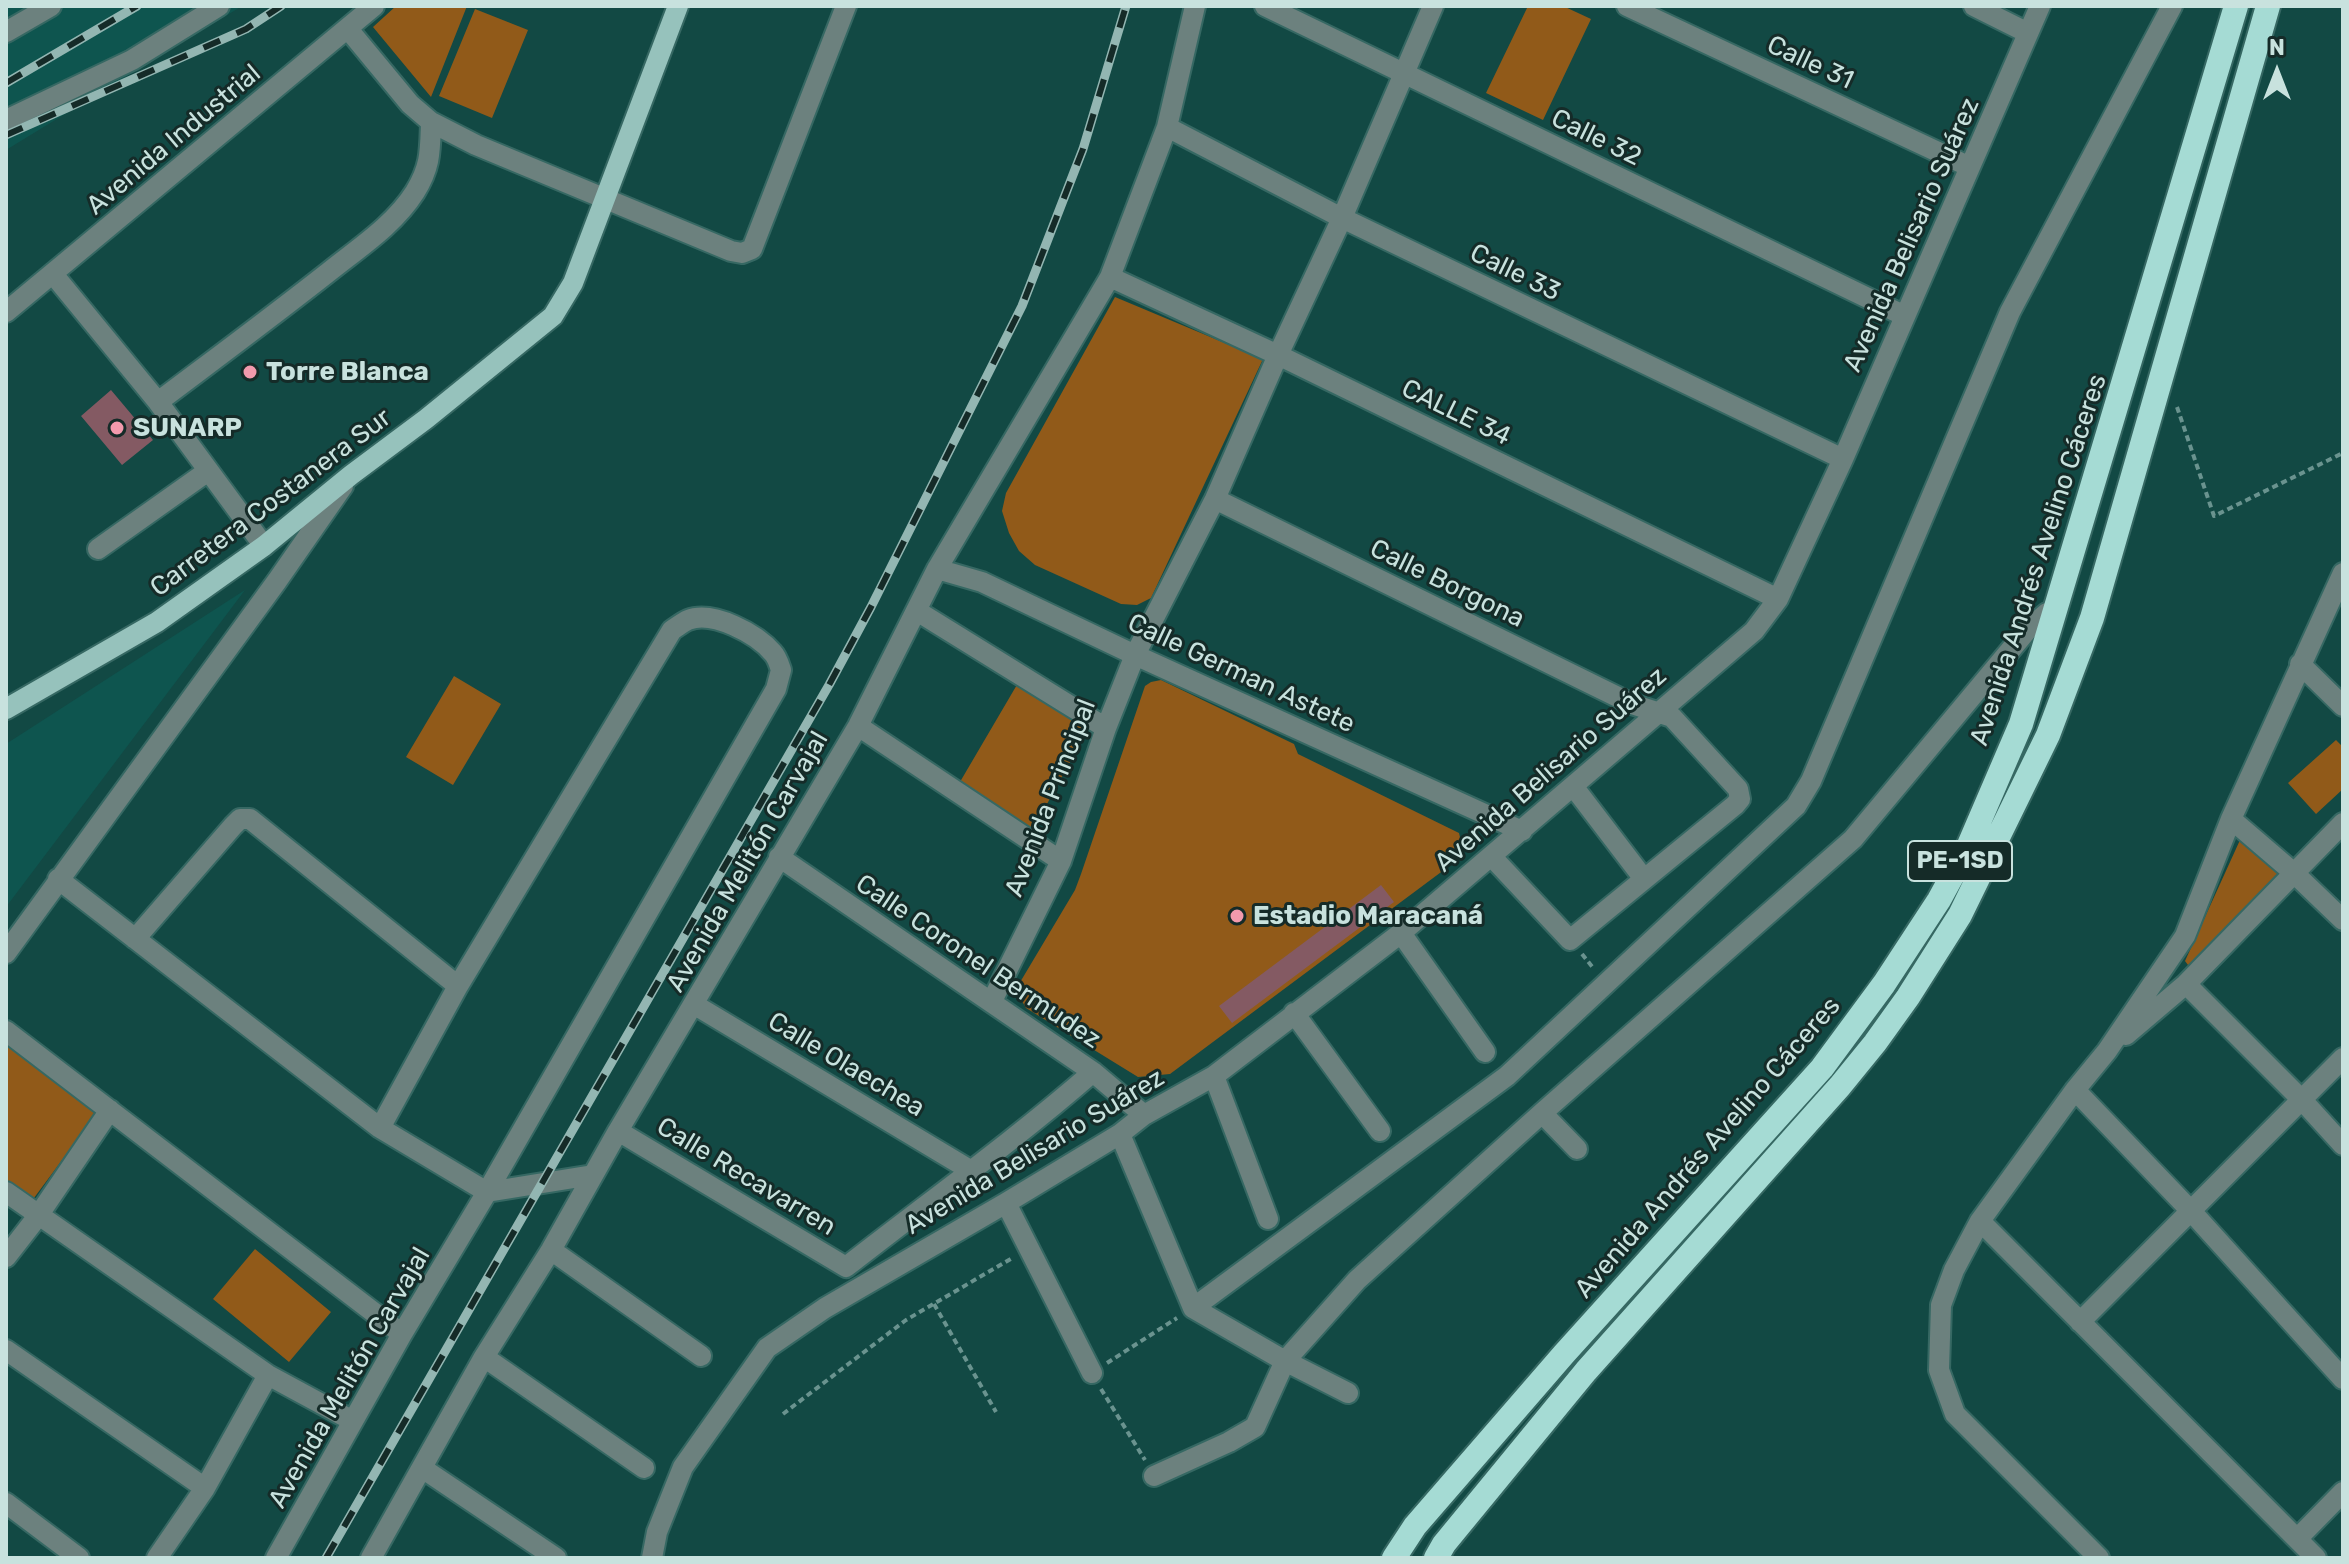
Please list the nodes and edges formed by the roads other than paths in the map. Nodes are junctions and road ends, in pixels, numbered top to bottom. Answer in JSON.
{"nodes":[{"id":1,"x":51,"y":6,"type":"edge"},
{"id":2,"x":219,"y":6,"type":"edge"},
{"id":3,"x":374,"y":6,"type":"edge"},
{"id":4,"x":678,"y":6,"type":"edge"},
{"id":5,"x":846,"y":6,"type":"edge"},
{"id":6,"x":1195,"y":6,"type":"edge"},
{"id":7,"x":1265,"y":6,"type":"edge"},
{"id":8,"x":1433,"y":6,"type":"edge"},
{"id":9,"x":1627,"y":6,"type":"edge"},
{"id":10,"x":1974,"y":6,"type":"edge"},
{"id":11,"x":2040,"y":6,"type":"edge"},
{"id":12,"x":2172,"y":6,"type":"edge"},
{"id":13,"x":2236,"y":6,"type":"edge"},
{"id":14,"x":2268,"y":6,"type":"edge"},
{"id":15,"x":348,"y":29,"type":"junction"},
{"id":16,"x":6,"y":32,"type":"edge"},
{"id":17,"x":2028,"y":33,"type":"junction"},
{"id":18,"x":1402,"y":73,"type":"junction"},
{"id":19,"x":6,"y":120,"type":"edge"},
{"id":20,"x":431,"y":122,"type":"junction"},
{"id":21,"x":1167,"y":127,"type":"junction"},
{"id":22,"x":1970,"y":167,"type":"junction"},
{"id":23,"x":606,"y":199,"type":"junction"},
{"id":24,"x":1342,"y":218,"type":"junction"},
{"id":25,"x":53,"y":274,"type":"junction"},
{"id":26,"x":1110,"y":277,"type":"junction"},
{"id":27,"x":6,"y":312,"type":"edge"},
{"id":28,"x":1905,"y":316,"type":"junction"},
{"id":29,"x":1278,"y":355,"type":"junction"},
{"id":30,"x":158,"y":402,"type":"junction"},
{"id":31,"x":1843,"y":459,"type":"junction"},
{"id":32,"x":208,"y":471,"type":"junction"},
{"id":33,"x":351,"y":475,"type":"junction"},
{"id":34,"x":1215,"y":499,"type":"junction"},
{"id":35,"x":264,"y":546,"type":"junction"},
{"id":36,"x":98,"y":549,"type":"dead end"},
{"id":37,"x":937,"y":569,"type":"junction"},
{"id":38,"x":2343,"y":573,"type":"edge"},
{"id":39,"x":1778,"y":599,"type":"junction"},
{"id":40,"x":917,"y":611,"type":"junction"},
{"id":41,"x":2056,"y":611,"type":"junction"},
{"id":42,"x":1135,"y":655,"type":"junction"},
{"id":43,"x":2300,"y":664,"type":"junction"},
{"id":44,"x":2343,"y":706,"type":"edge"},
{"id":45,"x":6,"y":709,"type":"edge"},
{"id":46,"x":1657,"y":712,"type":"junction"},
{"id":47,"x":858,"y":726,"type":"junction"},
{"id":48,"x":1106,"y":728,"type":"junction"},
{"id":49,"x":1573,"y":786,"type":"junction"},
{"id":50,"x":2231,"y":819,"type":"junction"},
{"id":51,"x":2343,"y":823,"type":"edge"},
{"id":52,"x":1522,"y":831,"type":"junction"},
{"id":53,"x":779,"y":857,"type":"junction"},
{"id":54,"x":1492,"y":857,"type":"junction"},
{"id":55,"x":1061,"y":861,"type":"junction"},
{"id":56,"x":2294,"y":873,"type":"junction"},
{"id":57,"x":58,"y":879,"type":"junction"},
{"id":58,"x":1644,"y":879,"type":"junction"},
{"id":59,"x":2343,"y":920,"type":"edge"},
{"id":60,"x":1401,"y":933,"type":"junction"},
{"id":61,"x":135,"y":939,"type":"junction"},
{"id":62,"x":6,"y":953,"type":"edge"},
{"id":63,"x":2186,"y":984,"type":"junction"},
{"id":64,"x":458,"y":986,"type":"junction"},
{"id":65,"x":992,"y":1001,"type":"junction"},
{"id":66,"x":695,"y":1005,"type":"junction"},
{"id":67,"x":1294,"y":1013,"type":"junction"},
{"id":68,"x":6,"y":1031,"type":"edge"},
{"id":69,"x":2107,"y":1051,"type":"junction"},
{"id":70,"x":1485,"y":1052,"type":"dead end"},
{"id":71,"x":2343,"y":1058,"type":"edge"},
{"id":72,"x":1093,"y":1072,"type":"junction"},
{"id":73,"x":1214,"y":1076,"type":"junction"},
{"id":74,"x":2075,"y":1090,"type":"junction"},
{"id":75,"x":2302,"y":1100,"type":"junction"},
{"id":76,"x":110,"y":1110,"type":"junction"},
{"id":77,"x":1542,"y":1113,"type":"junction"},
{"id":78,"x":1144,"y":1115,"type":"junction"},
{"id":79,"x":380,"y":1128,"type":"junction"},
{"id":80,"x":618,"y":1131,"type":"junction"},
{"id":81,"x":1380,"y":1131,"type":"dead end"},
{"id":82,"x":1120,"y":1134,"type":"junction"},
{"id":83,"x":2343,"y":1145,"type":"edge"},
{"id":84,"x":1577,"y":1149,"type":"dead end"},
{"id":85,"x":970,"y":1170,"type":"junction"},
{"id":86,"x":593,"y":1175,"type":"junction"},
{"id":87,"x":6,"y":1192,"type":"edge"},
{"id":88,"x":487,"y":1192,"type":"junction"},
{"id":89,"x":1006,"y":1203,"type":"junction"},
{"id":90,"x":2191,"y":1211,"type":"junction"},
{"id":91,"x":38,"y":1216,"type":"junction"},
{"id":92,"x":1268,"y":1219,"type":"dead end"},
{"id":93,"x":1980,"y":1221,"type":"junction"},
{"id":94,"x":551,"y":1250,"type":"junction"},
{"id":95,"x":6,"y":1257,"type":"edge"},
{"id":96,"x":1193,"y":1308,"type":"junction"},
{"id":97,"x":2080,"y":1322,"type":"junction"},
{"id":98,"x":402,"y":1334,"type":"junction"},
{"id":99,"x":6,"y":1350,"type":"edge"},
{"id":100,"x":701,"y":1356,"type":"dead end"},
{"id":101,"x":484,"y":1357,"type":"junction"},
{"id":102,"x":1285,"y":1361,"type":"junction"},
{"id":103,"x":1092,"y":1373,"type":"road end"},
{"id":104,"x":268,"y":1375,"type":"junction"},
{"id":105,"x":2343,"y":1379,"type":"edge"},
{"id":106,"x":1348,"y":1393,"type":"dead end"},
{"id":107,"x":353,"y":1421,"type":"junction"},
{"id":108,"x":422,"y":1468,"type":"junction"},
{"id":109,"x":644,"y":1468,"type":"dead end"},
{"id":110,"x":1154,"y":1476,"type":"road end"},
{"id":111,"x":205,"y":1488,"type":"junction"},
{"id":112,"x":2343,"y":1492,"type":"edge"},
{"id":113,"x":6,"y":1503,"type":"edge"},
{"id":114,"x":2297,"y":1539,"type":"junction"},
{"id":115,"x":79,"y":1558,"type":"edge"},
{"id":116,"x":157,"y":1558,"type":"edge"},
{"id":117,"x":276,"y":1558,"type":"edge"},
{"id":118,"x":371,"y":1558,"type":"edge"},
{"id":119,"x":556,"y":1558,"type":"edge"},
{"id":120,"x":652,"y":1558,"type":"edge"},
{"id":121,"x":1394,"y":1558,"type":"edge"},
{"id":122,"x":1436,"y":1558,"type":"edge"},
{"id":123,"x":2099,"y":1558,"type":"edge"},
{"id":124,"x":2316,"y":1558,"type":"edge"}],
"edges":[{"from":1,"to":16,"type":"street"},
{"from":2,"to":19,"type":"street"},
{"from":3,"to":15,"type":"street","name":"Avenida Industrial"},
{"from":4,"to":23,"type":"main road","name":"Carretera Costanera Sur"},
{"from":5,"to":23,"type":"street"},
{"from":6,"to":21,"type":"street","name":"Avenida Melitón Carvajal"},
{"from":7,"to":18,"type":"street","name":"Calle 32"},
{"from":8,"to":18,"type":"street","name":"Avenida Principal"},
{"from":9,"to":22,"type":"street","name":"Calle 31"},
{"from":10,"to":17,"type":"street"},
{"from":11,"to":17,"type":"street","name":"Avenida Belisario Suárez"},
{"from":12,"to":96,"type":"street"},
{"from":13,"to":41,"type":"highway","name":"Avenida Andrés Avelino Cáceres","number":"PE-1SD"},
{"from":14,"to":122,"type":"highway","number":"PE-1SD"},
{"from":15,"to":20,"type":"street"},
{"from":15,"to":25,"type":"street","name":"Avenida Industrial"},
{"from":17,"to":22,"type":"street","name":"Avenida Belisario Suárez"},
{"from":18,"to":24,"type":"street","name":"Avenida Principal"},
{"from":18,"to":28,"type":"street","name":"Calle 32"},
{"from":20,"to":23,"type":"street"},
{"from":20,"to":30,"type":"street"},
{"from":21,"to":24,"type":"street","name":"Calle 33"},
{"from":21,"to":26,"type":"street","name":"Avenida Melitón Carvajal"},
{"from":22,"to":28,"type":"street","name":"Avenida Belisario Suárez"},
{"from":23,"to":33,"type":"main road","name":"Carretera Costanera Sur"},
{"from":24,"to":29,"type":"street","name":"Avenida Principal"},
{"from":24,"to":31,"type":"street","name":"Calle 33"},
{"from":25,"to":27,"type":"street","name":"Avenida Industrial"},
{"from":25,"to":30,"type":"street"},
{"from":26,"to":29,"type":"street","name":"CALLE 34"},
{"from":26,"to":37,"type":"street","name":"Avenida Melitón Carvajal"},
{"from":28,"to":31,"type":"street","name":"Avenida Belisario Suárez"},
{"from":29,"to":34,"type":"street","name":"Avenida Principal"},
{"from":29,"to":39,"type":"street","name":"CALLE 34"},
{"from":30,"to":32,"type":"street"},
{"from":31,"to":39,"type":"street","name":"Avenida Belisario Suárez"},
{"from":32,"to":35,"type":"street"},
{"from":32,"to":36,"type":"street"},
{"from":33,"to":35,"type":"main road","name":"Carretera Costanera Sur"},
{"from":33,"to":57,"type":"street"},
{"from":34,"to":42,"type":"street","name":"Avenida Principal"},
{"from":34,"to":46,"type":"street","name":"Calle Borgona"},
{"from":35,"to":45,"type":"main road","name":"Carretera Costanera Sur"},
{"from":37,"to":40,"type":"street","name":"Avenida Melitón Carvajal"},
{"from":37,"to":42,"type":"street","name":"Calle German Astete"},
{"from":38,"to":43,"type":"street"},
{"from":39,"to":46,"type":"street","name":"Avenida Belisario Suárez"},
{"from":40,"to":47,"type":"street","name":"Avenida Melitón Carvajal"},
{"from":40,"to":48,"type":"street"},
{"from":41,"to":77,"type":"street"},
{"from":41,"to":121,"type":"highway","name":"Avenida Andrés Avelino Cáceres","number":"PE-1SD"},
{"from":42,"to":48,"type":"street","name":"Avenida Principal"},
{"from":42,"to":52,"type":"street","name":"Calle German Astete"},
{"from":43,"to":44,"type":"street"},
{"from":43,"to":50,"type":"street"},
{"from":46,"to":49,"type":"street","name":"Avenida Belisario Suárez"},
{"from":46,"to":58,"type":"street","name":"Calle Borgona"},
{"from":47,"to":53,"type":"street","name":"Avenida Melitón Carvajal"},
{"from":47,"to":55,"type":"street"},
{"from":48,"to":55,"type":"street","name":"Avenida Principal"},
{"from":49,"to":52,"type":"street","name":"Avenida Belisario Suárez"},
{"from":49,"to":58,"type":"street"},
{"from":50,"to":56,"type":"street"},
{"from":50,"to":69,"type":"street"},
{"from":51,"to":56,"type":"street"},
{"from":52,"to":54,"type":"street","name":"Avenida Belisario Suárez"},
{"from":53,"to":65,"type":"street","name":"Calle Coronel Bermudez"},
{"from":53,"to":66,"type":"street","name":"Avenida Melitón Carvajal"},
{"from":54,"to":58,"type":"street"},
{"from":54,"to":60,"type":"street","name":"Avenida Belisario Suárez"},
{"from":55,"to":65,"type":"street","name":"Avenida Principal"},
{"from":56,"to":59,"type":"street"},
{"from":56,"to":63,"type":"street"},
{"from":57,"to":61,"type":"street"},
{"from":57,"to":62,"type":"street"},
{"from":60,"to":67,"type":"street","name":"Avenida Belisario Suárez"},
{"from":60,"to":70,"type":"street"},
{"from":61,"to":64,"type":"street"},
{"from":61,"to":79,"type":"street"},
{"from":63,"to":69,"type":"street"},
{"from":63,"to":75,"type":"street"},
{"from":64,"to":79,"type":"street","name":"Avenida Melitón Carvajal"},
{"from":64,"to":88,"type":"street","name":"Avenida Melitón Carvajal"},
{"from":65,"to":72,"type":"street","name":"Calle Coronel Bermudez"},
{"from":66,"to":80,"type":"street","name":"Avenida Melitón Carvajal"},
{"from":66,"to":85,"type":"street","name":"Calle Olaechea"},
{"from":67,"to":73,"type":"street","name":"Avenida Belisario Suárez"},
{"from":67,"to":81,"type":"street"},
{"from":68,"to":76,"type":"street"},
{"from":69,"to":74,"type":"street"},
{"from":71,"to":75,"type":"street"},
{"from":72,"to":78,"type":"street","name":"Calle Coronel Bermudez"},
{"from":72,"to":85,"type":"street"},
{"from":73,"to":78,"type":"street","name":"Avenida Belisario Suárez"},
{"from":73,"to":92,"type":"street"},
{"from":74,"to":90,"type":"street"},
{"from":74,"to":93,"type":"street"},
{"from":75,"to":83,"type":"street"},
{"from":75,"to":90,"type":"street"},
{"from":76,"to":91,"type":"street"},
{"from":76,"to":98,"type":"street"},
{"from":77,"to":84,"type":"street"},
{"from":77,"to":102,"type":"street"},
{"from":78,"to":82,"type":"street","name":"Avenida Belisario Suárez"},
{"from":79,"to":88,"type":"street"},
{"from":80,"to":85,"type":"street","name":"Calle Recavarren"},
{"from":80,"to":86,"type":"street","name":"Avenida Melitón Carvajal"},
{"from":82,"to":89,"type":"street","name":"Avenida Belisario Suárez"},
{"from":82,"to":96,"type":"street"},
{"from":86,"to":88,"type":"street"},
{"from":86,"to":94,"type":"street","name":"Avenida Melitón Carvajal"},
{"from":87,"to":91,"type":"street"},
{"from":88,"to":98,"type":"street","name":"Avenida Melitón Carvajal"},
{"from":89,"to":103,"type":"street"},
{"from":89,"to":120,"type":"street","name":"Avenida Belisario Suárez"},
{"from":90,"to":97,"type":"street"},
{"from":90,"to":105,"type":"street"},
{"from":91,"to":95,"type":"street"},
{"from":91,"to":104,"type":"street"},
{"from":93,"to":97,"type":"street"},
{"from":93,"to":123,"type":"street"},
{"from":94,"to":100,"type":"street"},
{"from":94,"to":101,"type":"street","name":"Avenida Melitón Carvajal"},
{"from":96,"to":102,"type":"street"},
{"from":97,"to":114,"type":"street"},
{"from":98,"to":107,"type":"street","name":"Avenida Melitón Carvajal"},
{"from":99,"to":111,"type":"street"},
{"from":101,"to":108,"type":"street","name":"Avenida Melitón Carvajal"},
{"from":101,"to":109,"type":"street"},
{"from":102,"to":106,"type":"street"},
{"from":102,"to":110,"type":"street"},
{"from":104,"to":107,"type":"street"},
{"from":104,"to":111,"type":"street"},
{"from":107,"to":117,"type":"street","name":"Avenida Melitón Carvajal"},
{"from":108,"to":118,"type":"street","name":"Avenida Melitón Carvajal"},
{"from":108,"to":119,"type":"street"},
{"from":111,"to":116,"type":"street"},
{"from":112,"to":114,"type":"street"},
{"from":113,"to":115,"type":"street"},
{"from":114,"to":124,"type":"street"}]}
